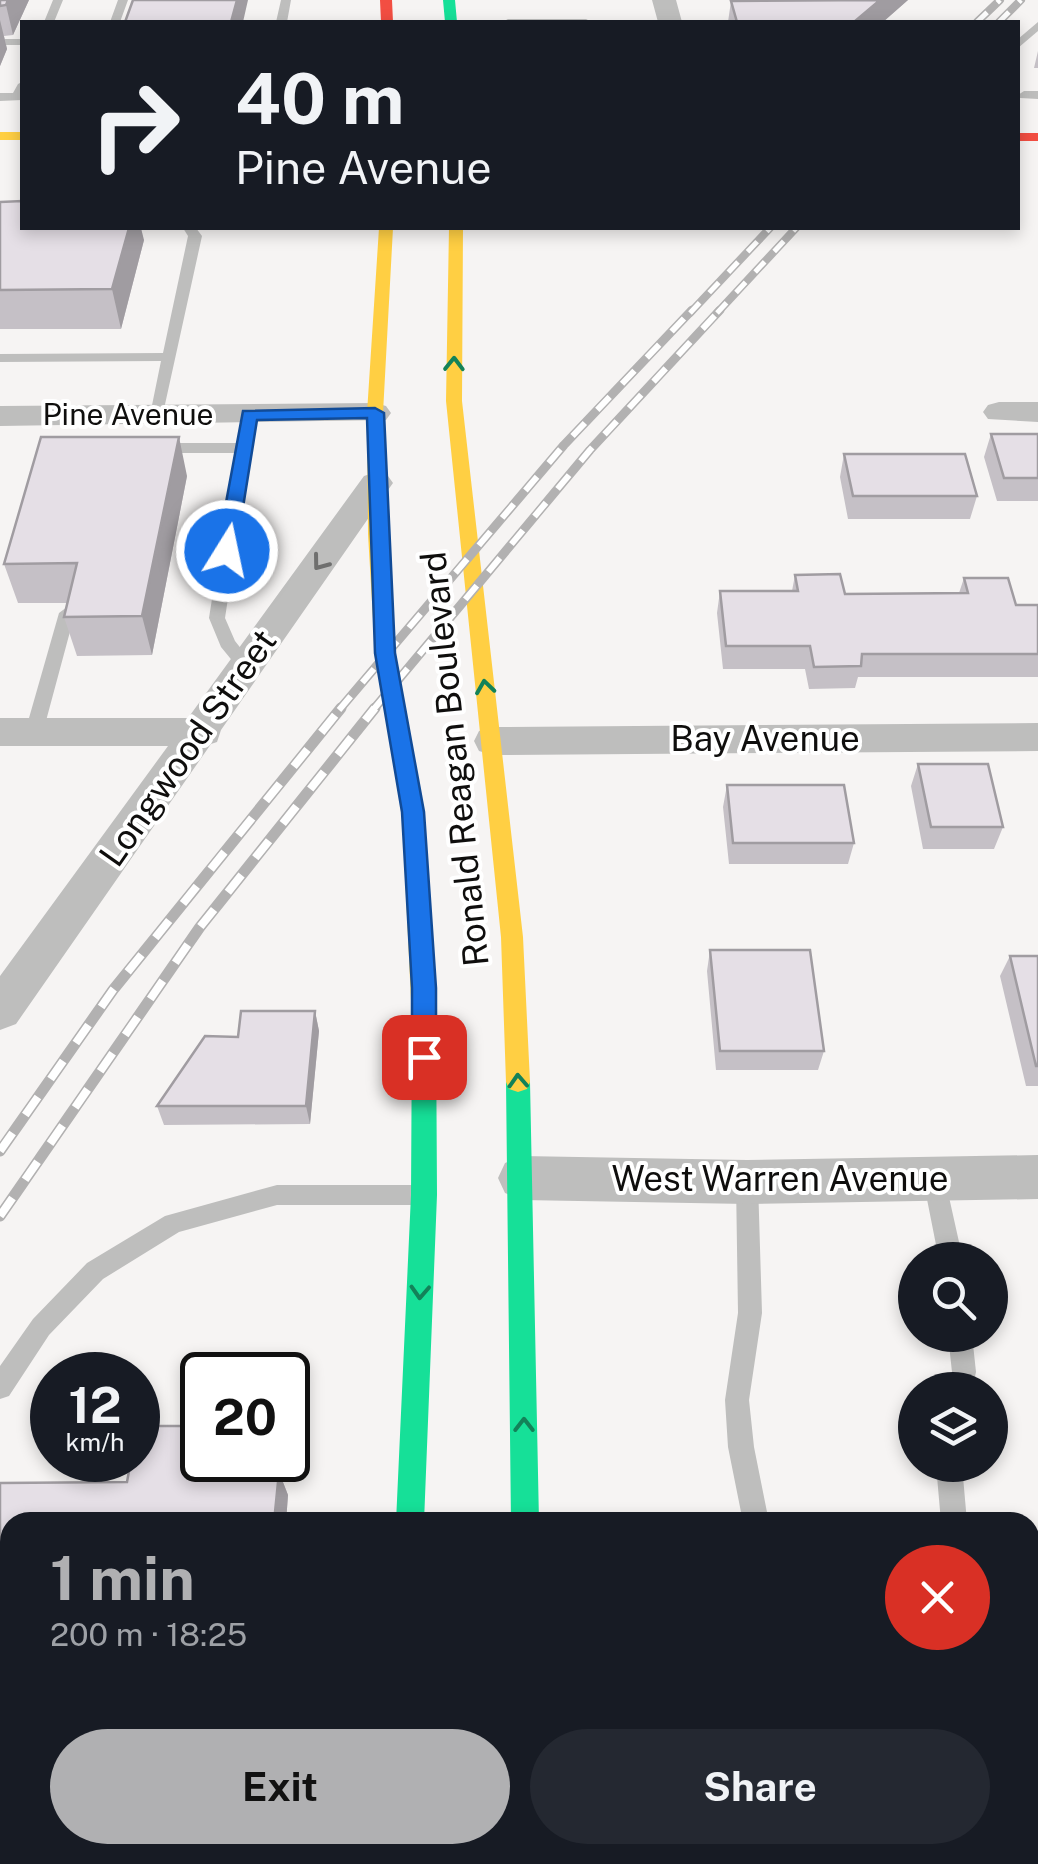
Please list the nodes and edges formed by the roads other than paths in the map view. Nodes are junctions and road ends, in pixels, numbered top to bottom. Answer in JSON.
{"nodes":[{"id":1,"x":1038,"y":25,"type":"edge"},
{"id":2,"x":1020,"y":44,"type":"edge"},
{"id":3,"x":191,"y":230,"type":"edge"},
{"id":4,"x":386,"y":230,"type":"edge"},
{"id":5,"x":456,"y":230,"type":"edge"},
{"id":6,"x":0,"y":358,"type":"edge"},
{"id":7,"x":169,"y":358,"type":"junction"},
{"id":8,"x":999,"y":412,"type":"dead end"},
{"id":9,"x":1038,"y":412,"type":"edge"},
{"id":10,"x":375,"y":413,"type":"junction"},
{"id":11,"x":157,"y":415,"type":"junction"},
{"id":12,"x":249,"y":415,"type":"junction"},
{"id":13,"x":0,"y":416,"type":"edge"},
{"id":14,"x":147,"y":448,"type":"edge"},
{"id":15,"x":245,"y":448,"type":"junction"},
{"id":16,"x":376,"y":484,"type":"junction"},
{"id":17,"x":67,"y":613,"type":"edge"},
{"id":18,"x":245,"y":665,"type":"junction"},
{"id":19,"x":17,"y":732,"type":"edge"},
{"id":20,"x":202,"y":732,"type":"junction"},
{"id":21,"x":1038,"y":737,"type":"edge"},
{"id":22,"x":493,"y":741,"type":"junction"},
{"id":23,"x":0,"y":1011,"type":"edge"},
{"id":24,"x":1038,"y":1177,"type":"edge"},
{"id":25,"x":522,"y":1178,"type":"junction"},
{"id":26,"x":934,"y":1179,"type":"junction"},
{"id":27,"x":747,"y":1182,"type":"junction"},
{"id":28,"x":424,"y":1195,"type":"junction"},
{"id":29,"x":947,"y":1242,"type":"edge"},
{"id":30,"x":0,"y":1387,"type":"edge"},
{"id":31,"x":950,"y":1482,"type":"edge"},
{"id":32,"x":410,"y":1512,"type":"edge"},
{"id":33,"x":524,"y":1512,"type":"edge"},
{"id":34,"x":754,"y":1512,"type":"edge"},
{"id":35,"x":953,"y":1512,"type":"edge"}],
"edges":[{"from":1,"to":2,"type":"lane"},
{"from":3,"to":7,"type":"lane"},
{"from":4,"to":10,"type":"main road","name":"Ronald Reagan Boulevard"},
{"from":22,"to":5,"type":"main road","name":"Ronald Reagan Boulevard","one_way":true},
{"from":6,"to":7,"type":"lane"},
{"from":7,"to":11,"type":"lane"},
{"from":8,"to":9,"type":"street"},
{"from":10,"to":12,"type":"street","name":"Pine Avenue"},
{"from":10,"to":16,"type":"main road","name":"Ronald Reagan Boulevard"},
{"from":11,"to":12,"type":"street","name":"Pine Avenue"},
{"from":11,"to":13,"type":"street","name":"Pine Avenue"},
{"from":12,"to":15,"type":"lane"},
{"from":14,"to":15,"type":"lane"},
{"from":15,"to":18,"type":"lane"},
{"from":16,"to":18,"type":"street","name":"Longwood Street","one_way":true},
{"from":16,"to":28,"type":"main road","name":"Ronald Reagan Boulevard"},
{"from":17,"to":19,"type":"lane"},
{"from":18,"to":20,"type":"street","name":"Longwood Street"},
{"from":19,"to":20,"type":"street"},
{"from":20,"to":23,"type":"street","name":"Longwood Street"},
{"from":21,"to":22,"type":"street","name":"Bay Avenue"},
{"from":25,"to":22,"type":"main road","name":"Ronald Reagan Boulevard","one_way":true},
{"from":24,"to":26,"type":"street","name":"West Warren Avenue"},
{"from":25,"to":27,"type":"street","name":"West Warren Avenue"},
{"from":33,"to":25,"type":"main road","name":"Ronald Reagan Boulevard","one_way":true},
{"from":26,"to":27,"type":"street","name":"West Warren Avenue"},
{"from":26,"to":29,"type":"lane"},
{"from":27,"to":34,"type":"lane"},
{"from":28,"to":30,"type":"lane"},
{"from":28,"to":32,"type":"main road","name":"Ronald Reagan Boulevard","one_way":true},
{"from":31,"to":35,"type":"lane"}]}
